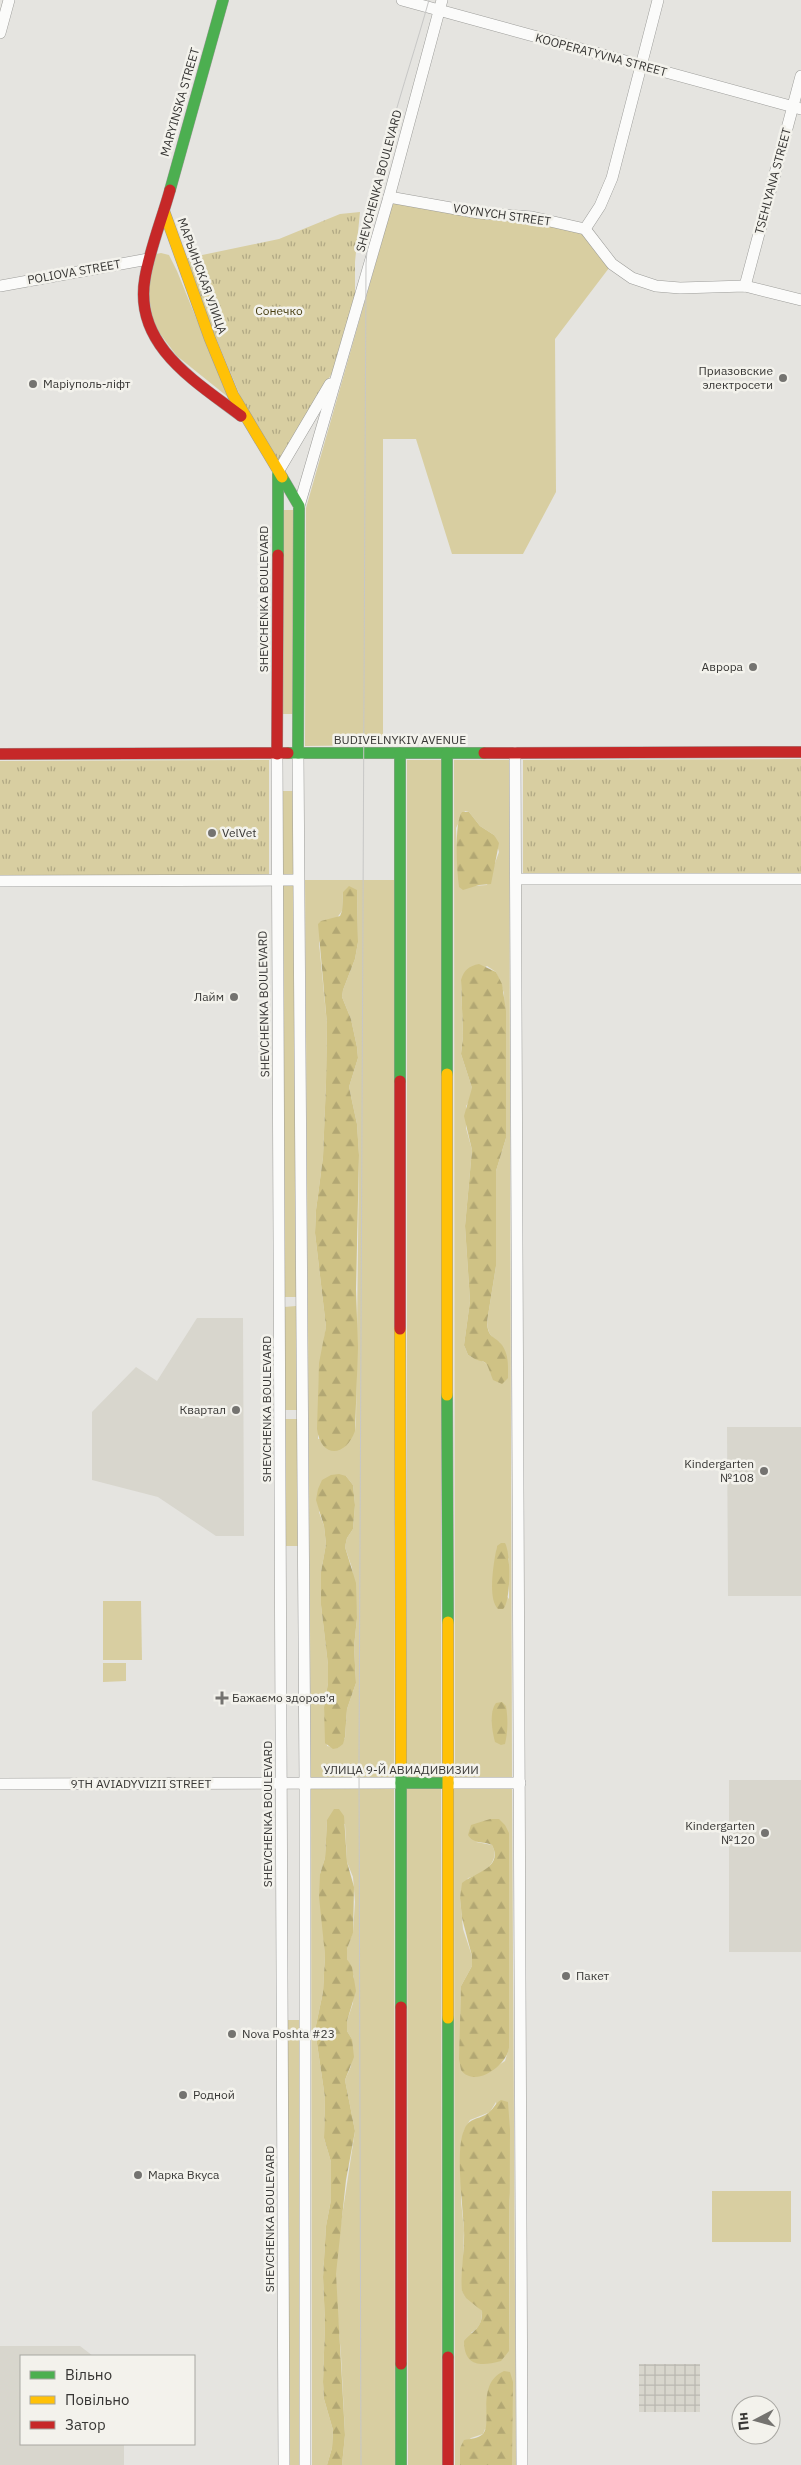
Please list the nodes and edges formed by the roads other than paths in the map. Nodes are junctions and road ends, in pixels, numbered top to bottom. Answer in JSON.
{"nodes":[{"id":1,"x":9,"y":0,"type":"edge"},
{"id":2,"x":223,"y":0,"type":"edge"},
{"id":3,"x":402,"y":0,"type":"edge"},
{"id":4,"x":658,"y":0,"type":"edge"},
{"id":5,"x":441,"y":5,"type":"edge"},
{"id":6,"x":0,"y":33,"type":"edge"},
{"id":7,"x":641,"y":66,"type":"junction"},
{"id":8,"x":801,"y":76,"type":"edge"},
{"id":9,"x":797,"y":108,"type":"edge"},
{"id":10,"x":389,"y":197,"type":"junction"},
{"id":11,"x":164,"y":211,"type":"junction"},
{"id":12,"x":586,"y":229,"type":"junction"},
{"id":13,"x":148,"y":259,"type":"junction"},
{"id":14,"x":0,"y":286,"type":"edge"},
{"id":15,"x":745,"y":286,"type":"junction"},
{"id":16,"x":801,"y":300,"type":"edge"},
{"id":17,"x":339,"y":369,"type":"junction"},
{"id":18,"x":246,"y":420,"type":"junction"},
{"id":19,"x":278,"y":472,"type":"junction"},
{"id":20,"x":299,"y":506,"type":"junction"},
{"id":21,"x":801,"y":752,"type":"edge"},
{"id":22,"x":400,"y":753,"type":"junction"},
{"id":23,"x":447,"y":753,"type":"junction"},
{"id":24,"x":515,"y":753,"type":"junction"},
{"id":25,"x":0,"y":754,"type":"edge"},
{"id":26,"x":277,"y":754,"type":"junction"},
{"id":27,"x":298,"y":754,"type":"junction"},
{"id":28,"x":516,"y":879,"type":"junction"},
{"id":29,"x":801,"y":879,"type":"edge"},
{"id":30,"x":277,"y":880,"type":"junction"},
{"id":31,"x":298,"y":880,"type":"junction"},
{"id":32,"x":0,"y":881,"type":"edge"},
{"id":33,"x":282,"y":1550,"type":"junction"},
{"id":34,"x":303,"y":1550,"type":"junction"},
{"id":35,"x":401,"y":1783,"type":"junction"},
{"id":36,"x":448,"y":1783,"type":"junction"},
{"id":37,"x":520,"y":1783,"type":"junction"},
{"id":38,"x":0,"y":1784,"type":"edge"},
{"id":39,"x":282,"y":1784,"type":"junction"},
{"id":40,"x":305,"y":1784,"type":"junction"},
{"id":41,"x":305,"y":2015,"type":"junction"},
{"id":42,"x":283,"y":2016,"type":"junction"},
{"id":43,"x":284,"y":2465,"type":"edge"},
{"id":44,"x":305,"y":2465,"type":"edge"},
{"id":45,"x":401,"y":2465,"type":"edge"},
{"id":46,"x":448,"y":2465,"type":"edge"},
{"id":47,"x":522,"y":2465,"type":"edge"}],
"edges":[{"from":1,"to":6,"type":"street"},
{"from":2,"to":11,"type":"main road","name":"MARYINSKA STREET"},
{"from":3,"to":5,"type":"street","name":"KOOPERATYVNA STREET"},
{"from":4,"to":7,"type":"street"},
{"from":5,"to":7,"type":"street","name":"KOOPERATYVNA STREET"},
{"from":5,"to":10,"type":"street","name":"SHEVCHENKA BOULEVARD"},
{"from":7,"to":9,"type":"street","name":"KOOPERATYVNA STREET"},
{"from":7,"to":12,"type":"street"},
{"from":8,"to":9,"type":"street","name":"TSEHLYANA STREET"},
{"from":9,"to":15,"type":"street","name":"TSEHLYANA STREET"},
{"from":10,"to":12,"type":"street","name":"VOYNYCH STREET"},
{"from":10,"to":17,"type":"street","name":"SHEVCHENKA BOULEVARD"},
{"from":11,"to":13,"type":"main road","name":"МАРЬИНСКАЯ УЛИЦА"},
{"from":11,"to":18,"type":"main road","name":"МАРЬИНСКАЯ УЛИЦА"},
{"from":12,"to":15,"type":"street"},
{"from":13,"to":14,"type":"street","name":"POLIOVA STREET"},
{"from":13,"to":18,"type":"main road","name":"МАРЬИНСКАЯ УЛИЦА"},
{"from":15,"to":16,"type":"street"},
{"from":17,"to":19,"type":"street","name":"SHEVCHENKA BOULEVARD"},
{"from":17,"to":20,"type":"street","name":"SHEVCHENKA BOULEVARD"},
{"from":18,"to":19,"type":"main road","name":"МАРЬИНСКАЯ УЛИЦА"},
{"from":19,"to":20,"type":"main road","name":"МАРЬИНСКАЯ УЛИЦА"},
{"from":19,"to":26,"type":"main road","name":"SHEVCHENKA BOULEVARD"},
{"from":20,"to":27,"type":"main road","name":"SHEVCHENKA BOULEVARD"},
{"from":21,"to":24,"type":"main road","name":"BUDIVELNYKIV AVENUE"},
{"from":22,"to":23,"type":"main road","name":"BUDIVELNYKIV AVENUE"},
{"from":22,"to":27,"type":"main road","name":"BUDIVELNYKIV AVENUE"},
{"from":22,"to":35,"type":"main road"},
{"from":23,"to":24,"type":"main road","name":"BUDIVELNYKIV AVENUE"},
{"from":23,"to":36,"type":"main road"},
{"from":24,"to":28,"type":"street"},
{"from":25,"to":26,"type":"main road","name":"BUDIVELNYKIV AVENUE"},
{"from":26,"to":27,"type":"main road","name":"BUDIVELNYKIV AVENUE"},
{"from":26,"to":30,"type":"street","name":"SHEVCHENKA BOULEVARD"},
{"from":27,"to":31,"type":"street","name":"SHEVCHENKA BOULEVARD"},
{"from":28,"to":29,"type":"street"},
{"from":28,"to":37,"type":"street"},
{"from":30,"to":31,"type":"street"},
{"from":30,"to":32,"type":"street"},
{"from":30,"to":33,"type":"street","name":"SHEVCHENKA BOULEVARD"},
{"from":31,"to":34,"type":"street","name":"SHEVCHENKA BOULEVARD"},
{"from":33,"to":34,"type":"street"},
{"from":33,"to":39,"type":"street","name":"SHEVCHENKA BOULEVARD"},
{"from":34,"to":40,"type":"street","name":"SHEVCHENKA BOULEVARD"},
{"from":35,"to":36,"type":"main road","name":"УЛИЦА 9-Й АВИАДИВИЗИИ"},
{"from":35,"to":40,"type":"street","name":"УЛИЦА 9-Й АВИАДИВИЗИИ"},
{"from":35,"to":45,"type":"main road"},
{"from":36,"to":37,"type":"street","name":"УЛИЦА 9-Й АВИАДИВИЗИИ"},
{"from":36,"to":46,"type":"main road"},
{"from":37,"to":47,"type":"street"},
{"from":38,"to":39,"type":"street","name":"9TH AVIADYVIZII STREET"},
{"from":39,"to":40,"type":"street","name":"УЛИЦА 9-Й АВИАДИВИЗИИ"},
{"from":39,"to":42,"type":"street","name":"SHEVCHENKA BOULEVARD"},
{"from":40,"to":41,"type":"street","name":"SHEVCHENKA BOULEVARD"},
{"from":41,"to":42,"type":"street"},
{"from":41,"to":44,"type":"street","name":"SHEVCHENKA BOULEVARD"},
{"from":42,"to":43,"type":"street","name":"SHEVCHENKA BOULEVARD"}]}
